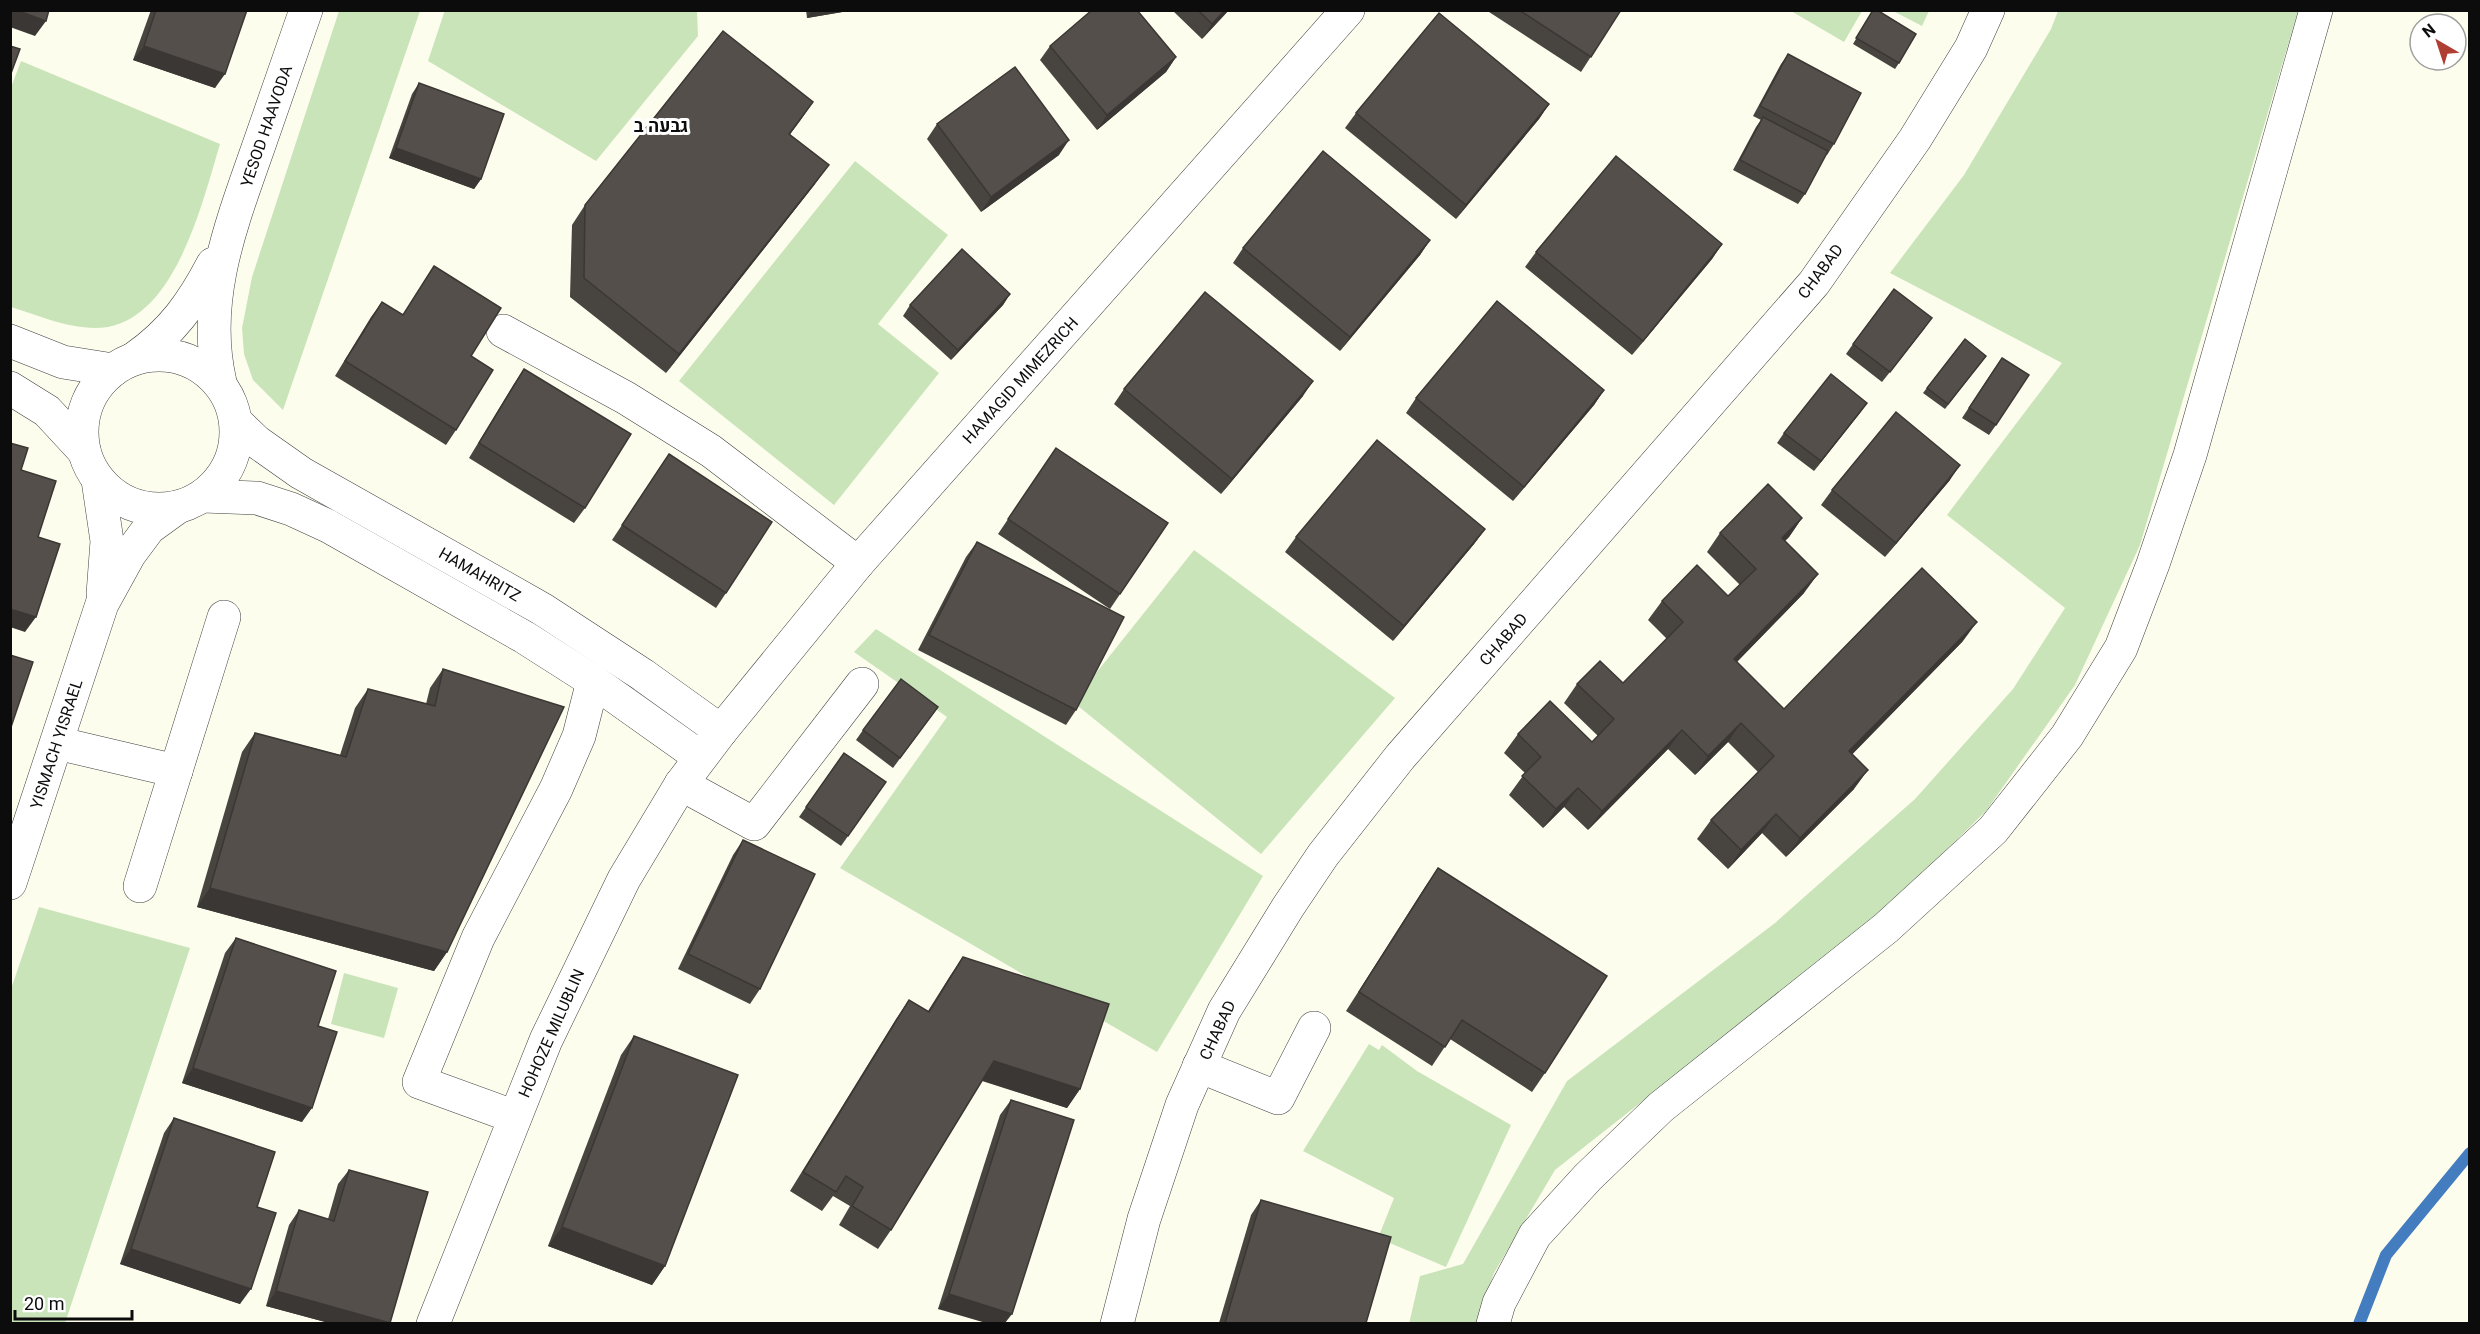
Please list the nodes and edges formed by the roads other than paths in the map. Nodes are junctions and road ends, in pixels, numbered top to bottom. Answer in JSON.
{"nodes":[{"id":1,"x":306,"y":10,"type":"edge"},
{"id":2,"x":1348,"y":10,"type":"edge"},
{"id":3,"x":1988,"y":10,"type":"edge"},
{"id":4,"x":2316,"y":10,"type":"edge"},
{"id":5,"x":225,"y":241,"type":"junction"},
{"id":6,"x":503,"y":330,"type":"dead end"},
{"id":7,"x":10,"y":341,"type":"edge"},
{"id":8,"x":124,"y":364,"type":"junction"},
{"id":9,"x":220,"y":382,"type":"junction"},
{"id":10,"x":10,"y":388,"type":"edge"},
{"id":11,"x":237,"y":423,"type":"junction"},
{"id":12,"x":91,"y":466,"type":"junction"},
{"id":13,"x":190,"y":502,"type":"junction"},
{"id":14,"x":858,"y":563,"type":"junction"},
{"id":15,"x":102,"y":604,"type":"junction"},
{"id":16,"x":224,"y":617,"type":"dead end"},
{"id":17,"x":593,"y":681,"type":"junction"},
{"id":18,"x":862,"y":684,"type":"dead end"},
{"id":19,"x":721,"y":731,"type":"junction"},
{"id":20,"x":57,"y":743,"type":"junction"},
{"id":21,"x":700,"y":757,"type":"junction"},
{"id":22,"x":176,"y":771,"type":"junction"},
{"id":23,"x":681,"y":784,"type":"junction"},
{"id":24,"x":10,"y":883,"type":"edge"},
{"id":25,"x":140,"y":886,"type":"dead end"},
{"id":26,"x":1314,"y":1028,"type":"dead end"},
{"id":27,"x":1199,"y":1066,"type":"junction"},
{"id":28,"x":515,"y":1117,"type":"junction"},
{"id":29,"x":433,"y":1323,"type":"edge"},
{"id":30,"x":1117,"y":1323,"type":"edge"},
{"id":31,"x":1493,"y":1323,"type":"edge"}],
"edges":[{"from":1,"to":5,"type":"street","name":"YESOD HAAVODA"},
{"from":2,"to":14,"type":"street","name":"HAMAGID MIMEZRICH"},
{"from":3,"to":27,"type":"street","name":"CHABAD"},
{"from":4,"to":31,"type":"street"},
{"from":5,"to":8,"type":"street","name":"YESOD HAAVODA"},
{"from":5,"to":9,"type":"street","name":"YESOD HAAVODA"},
{"from":6,"to":14,"type":"street"},
{"from":7,"to":8,"type":"street"},
{"from":8,"to":9,"type":"street"},
{"from":8,"to":12,"type":"street"},
{"from":9,"to":11,"type":"street"},
{"from":10,"to":12,"type":"street"},
{"from":11,"to":13,"type":"street"},
{"from":11,"to":19,"type":"street","name":"HAMAHRITZ"},
{"from":12,"to":13,"type":"street"},
{"from":12,"to":15,"type":"street","name":"YISMACH YISRAEL"},
{"from":13,"to":15,"type":"street","name":"YISMACH YISRAEL"},
{"from":13,"to":17,"type":"street","name":"HAMAHRITZ"},
{"from":14,"to":19,"type":"street","name":"HAMAGID MIMEZRICH"},
{"from":15,"to":20,"type":"street","name":"YISMACH YISRAEL"},
{"from":16,"to":22,"type":"street"},
{"from":17,"to":21,"type":"street","name":"HAMAHRITZ"},
{"from":17,"to":28,"type":"street"},
{"from":18,"to":23,"type":"street"},
{"from":19,"to":21,"type":"street","name":"HAMAGID MIMEZRICH"},
{"from":20,"to":22,"type":"street"},
{"from":20,"to":24,"type":"street","name":"YISMACH YISRAEL"},
{"from":21,"to":23,"type":"street","name":"HOHOZE MILUBLIN"},
{"from":22,"to":25,"type":"street"},
{"from":23,"to":28,"type":"street","name":"HOHOZE MILUBLIN"},
{"from":26,"to":27,"type":"street"},
{"from":27,"to":30,"type":"street","name":"CHABAD"},
{"from":28,"to":29,"type":"street","name":"HOHOZE MILUBLIN"}]}
